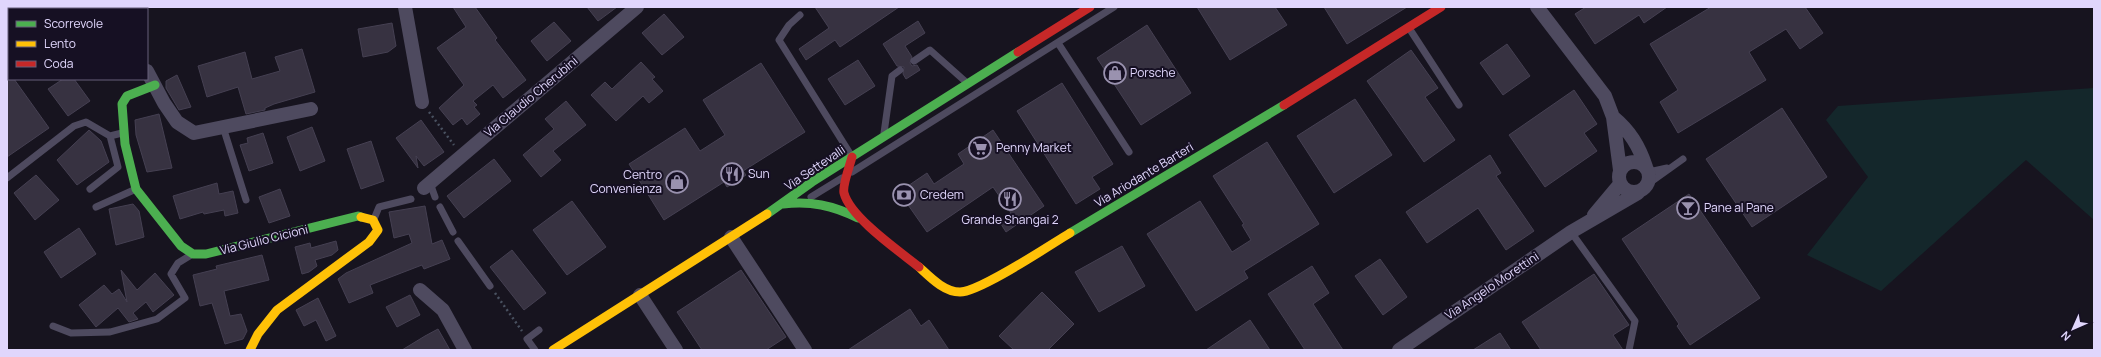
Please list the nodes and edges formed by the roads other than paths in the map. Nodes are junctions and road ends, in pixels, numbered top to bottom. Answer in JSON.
{"nodes":[{"id":1,"x":405,"y":7,"type":"edge"},
{"id":2,"x":637,"y":7,"type":"edge"},
{"id":3,"x":1090,"y":7,"type":"edge"},
{"id":4,"x":1114,"y":7,"type":"edge"},
{"id":5,"x":1441,"y":7,"type":"edge"},
{"id":6,"x":1527,"y":7,"type":"edge"},
{"id":7,"x":1537,"y":7,"type":"edge"},
{"id":8,"x":800,"y":15,"type":"dead end"},
{"id":9,"x":1550,"y":26,"type":"junction"},
{"id":10,"x":1408,"y":27,"type":"junction"},
{"id":11,"x":1058,"y":43,"type":"junction"},
{"id":12,"x":914,"y":61,"type":"dead end"},
{"id":13,"x":900,"y":70,"type":"dead end"},
{"id":14,"x":148,"y":73,"type":"edge"},
{"id":15,"x":968,"y":84,"type":"junction"},
{"id":16,"x":155,"y":85,"type":"junction"},
{"id":17,"x":422,"y":102,"type":"road end"},
{"id":18,"x":1459,"y":105,"type":"dead end"},
{"id":19,"x":311,"y":109,"type":"dead end"},
{"id":20,"x":1613,"y":117,"type":"junction"},
{"id":21,"x":222,"y":127,"type":"junction"},
{"id":22,"x":124,"y":132,"type":"junction"},
{"id":23,"x":110,"y":136,"type":"junction"},
{"id":24,"x":884,"y":137,"type":"junction"},
{"id":25,"x":1129,"y":152,"type":"dead end"},
{"id":26,"x":852,"y":157,"type":"junction"},
{"id":27,"x":1683,"y":159,"type":"dead end"},
{"id":28,"x":1671,"y":167,"type":"junction"},
{"id":29,"x":1620,"y":170,"type":"junction"},
{"id":30,"x":846,"y":176,"type":"junction"},
{"id":31,"x":7,"y":178,"type":"edge"},
{"id":32,"x":1645,"y":179,"type":"junction"},
{"id":33,"x":1620,"y":184,"type":"junction"},
{"id":34,"x":427,"y":185,"type":"joint"},
{"id":35,"x":90,"y":189,"type":"dead end"},
{"id":36,"x":136,"y":189,"type":"junction"},
{"id":37,"x":435,"y":197,"type":"dead end"},
{"id":38,"x":411,"y":199,"type":"dead end"},
{"id":39,"x":246,"y":200,"type":"dead end"},
{"id":40,"x":804,"y":202,"type":"junction"},
{"id":41,"x":783,"y":204,"type":"junction"},
{"id":42,"x":96,"y":207,"type":"dead end"},
{"id":43,"x":440,"y":207,"type":"dead end"},
{"id":44,"x":374,"y":220,"type":"junction"},
{"id":45,"x":862,"y":220,"type":"junction"},
{"id":46,"x":1586,"y":224,"type":"junction"},
{"id":47,"x":453,"y":232,"type":"dead end"},
{"id":48,"x":1571,"y":232,"type":"junction"},
{"id":49,"x":731,"y":237,"type":"junction"},
{"id":50,"x":458,"y":241,"type":"dead end"},
{"id":51,"x":193,"y":254,"type":"junction"},
{"id":52,"x":490,"y":286,"type":"road end"},
{"id":53,"x":420,"y":290,"type":"dead end"},
{"id":54,"x":640,"y":295,"type":"junction"},
{"id":55,"x":54,"y":326,"type":"dead end"},
{"id":56,"x":539,"y":330,"type":"dead end"},
{"id":57,"x":556,"y":349,"type":"edge"},
{"id":58,"x":250,"y":350,"type":"edge"},
{"id":59,"x":465,"y":350,"type":"edge"},
{"id":60,"x":535,"y":350,"type":"edge"},
{"id":61,"x":676,"y":350,"type":"edge"},
{"id":62,"x":805,"y":350,"type":"edge"},
{"id":63,"x":1399,"y":350,"type":"edge"},
{"id":64,"x":1629,"y":350,"type":"edge"}],
"edges":[{"from":1,"to":17,"type":"street"},
{"from":2,"to":34,"type":"street","name":"Via Claudio Cherubini"},
{"from":3,"to":15,"type":"main road","name":"Via Settevalli"},
{"from":4,"to":11,"type":"lane","name":"Via Settevalli"},
{"from":5,"to":10,"type":"main road","name":"Via Ariodante Barteri"},
{"from":6,"to":9,"type":"street"},
{"from":7,"to":9,"type":"street"},
{"from":8,"to":26,"type":"lane"},
{"from":9,"to":20,"type":"street"},
{"from":10,"to":18,"type":"lane"},
{"from":10,"to":45,"type":"main road","name":"Via Ariodante Barteri"},
{"from":11,"to":25,"type":"lane"},
{"from":11,"to":30,"type":"lane","name":"Via Settevalli"},
{"from":12,"to":15,"type":"lane"},
{"from":13,"to":24,"type":"lane"},
{"from":14,"to":16,"type":"street"},
{"from":15,"to":24,"type":"main road","name":"Via Settevalli"},
{"from":16,"to":21,"type":"street"},
{"from":16,"to":22,"type":"main road"},
{"from":19,"to":21,"type":"street"},
{"from":20,"to":29,"type":"street"},
{"from":20,"to":32,"type":"street"},
{"from":21,"to":39,"type":"lane"},
{"from":22,"to":23,"type":"lane"},
{"from":22,"to":36,"type":"main road"},
{"from":23,"to":31,"type":"lane"},
{"from":23,"to":35,"type":"lane"},
{"from":24,"to":26,"type":"main road","name":"Via Settevalli"},
{"from":26,"to":30,"type":"main road"},
{"from":26,"to":41,"type":"main road","name":"Via Settevalli"},
{"from":27,"to":28,"type":"lane"},
{"from":28,"to":32,"type":"lane"},
{"from":28,"to":32,"type":"lane"},
{"from":29,"to":32,"type":"street"},
{"from":29,"to":33,"type":"street"},
{"from":30,"to":40,"type":"lane","name":"Via Settevalli"},
{"from":30,"to":45,"type":"main road"},
{"from":32,"to":33,"type":"street"},
{"from":32,"to":46,"type":"street","name":"Via Angelo Morettini"},
{"from":33,"to":46,"type":"street","name":"Via Angelo Morettini"},
{"from":34,"to":37,"type":"lane"},
{"from":36,"to":42,"type":"lane"},
{"from":36,"to":51,"type":"main road"},
{"from":38,"to":44,"type":"lane"},
{"from":40,"to":41,"type":"main road"},
{"from":40,"to":45,"type":"main road"},
{"from":41,"to":49,"type":"main road","name":"Via Settevalli"},
{"from":43,"to":47,"type":"lane"},
{"from":44,"to":51,"type":"main road","name":"Via Giulio Cicioni"},
{"from":44,"to":58,"type":"main road"},
{"from":46,"to":48,"type":"street","name":"Via Angelo Morettini"},
{"from":48,"to":63,"type":"street","name":"Via Angelo Morettini"},
{"from":48,"to":64,"type":"lane"},
{"from":49,"to":54,"type":"main road","name":"Via Settevalli"},
{"from":49,"to":62,"type":"street"},
{"from":50,"to":52,"type":"lane"},
{"from":51,"to":55,"type":"lane"},
{"from":53,"to":59,"type":"street"},
{"from":54,"to":57,"type":"main road","name":"Via Settevalli"},
{"from":54,"to":61,"type":"street"},
{"from":56,"to":60,"type":"lane"}]}
